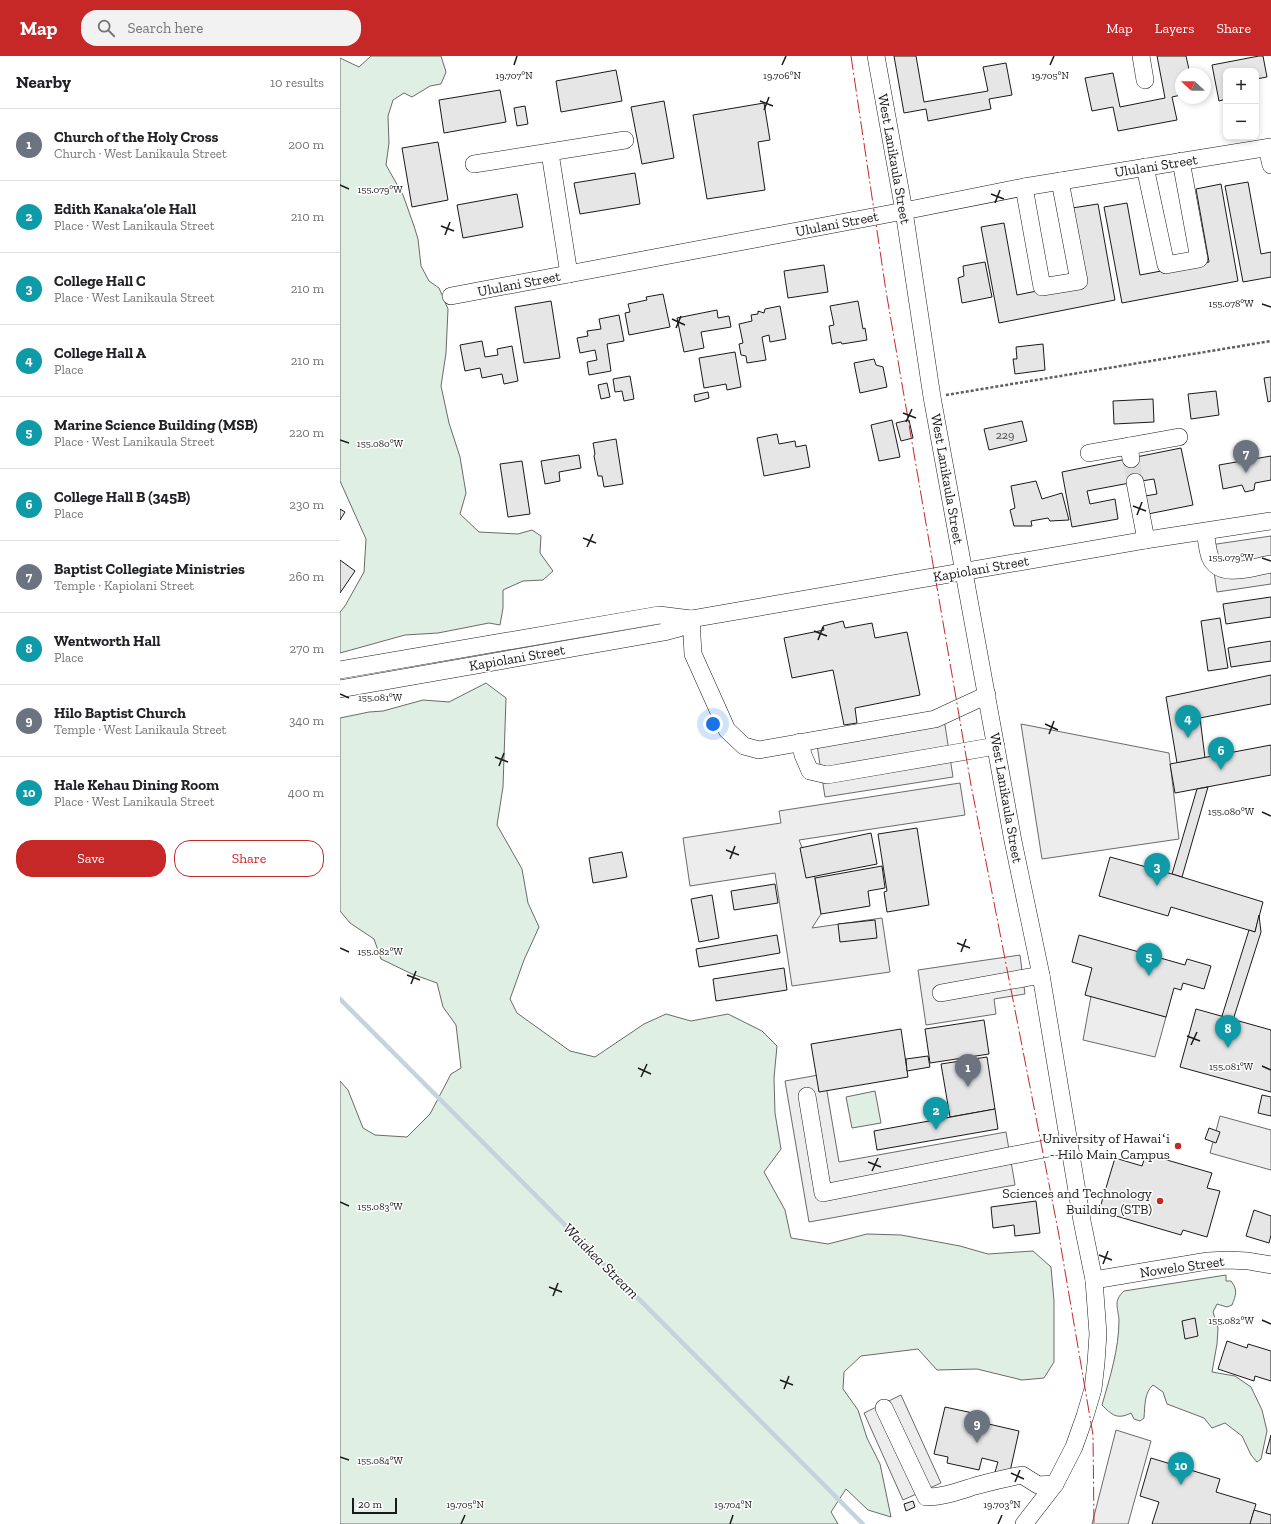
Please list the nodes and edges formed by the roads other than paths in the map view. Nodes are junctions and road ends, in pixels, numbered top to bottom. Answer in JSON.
{"nodes":[{"id":1,"x":876,"y":56,"type":"edge"},
{"id":2,"x":1141,"y":56,"type":"edge"},
{"id":3,"x":1145,"y":80,"type":"dead end"},
{"id":4,"x":625,"y":140,"type":"dead end"},
{"id":5,"x":550,"y":153,"type":"junction"},
{"id":6,"x":1270,"y":153,"type":"edge"},
{"id":7,"x":1181,"y":161,"type":"junction"},
{"id":8,"x":474,"y":164,"type":"dead end"},
{"id":9,"x":1145,"y":168,"type":"junction"},
{"id":10,"x":1060,"y":181,"type":"junction"},
{"id":11,"x":1024,"y":187,"type":"junction"},
{"id":12,"x":904,"y":211,"type":"junction"},
{"id":13,"x":570,"y":274,"type":"junction"},
{"id":14,"x":451,"y":296,"type":"dead end"},
{"id":15,"x":1179,"y":437,"type":"dead end"},
{"id":16,"x":1089,"y":453,"type":"dead end"},
{"id":17,"x":1135,"y":482,"type":"tunnel mouth"},
{"id":18,"x":1271,"y":521,"type":"edge"},
{"id":19,"x":1205,"y":532,"type":"junction"},
{"id":20,"x":1146,"y":540,"type":"junction"},
{"id":21,"x":1271,"y":564,"type":"edge"},
{"id":22,"x":964,"y":572,"type":"junction"},
{"id":23,"x":691,"y":619,"type":"junction"},
{"id":24,"x":340,"y":670,"type":"edge"},
{"id":25,"x":340,"y":689,"type":"edge"},
{"id":26,"x":987,"y":695,"type":"junction"},
{"id":27,"x":800,"y":742,"type":"junction"},
{"id":28,"x":996,"y":746,"type":"junction"},
{"id":29,"x":1040,"y":975,"type":"junction"},
{"id":30,"x":941,"y":993,"type":"dead end"},
{"id":31,"x":807,"y":1096,"type":"dead end"},
{"id":32,"x":1069,"y":1144,"type":"junction"},
{"id":33,"x":1271,"y":1265,"type":"edge"},
{"id":34,"x":1094,"y":1280,"type":"junction"},
{"id":35,"x":884,"y":1408,"type":"dead end"},
{"id":36,"x":1055,"y":1484,"type":"junction"},
{"id":37,"x":1024,"y":1524,"type":"edge"}],
"edges":[{"from":1,"to":12,"type":"street","name":"West Lanikaula Street"},
{"from":2,"to":3,"type":"street"},
{"from":4,"to":5,"type":"street"},
{"from":5,"to":8,"type":"street"},
{"from":5,"to":13,"type":"street"},
{"from":6,"to":7,"type":"street","name":"Ululani Street"},
{"from":7,"to":9,"type":"street","name":"Ululani Street"},
{"from":7,"to":9,"type":"street"},
{"from":9,"to":10,"type":"street","name":"Ululani Street"},
{"from":10,"to":11,"type":"street","name":"Ululani Street"},
{"from":10,"to":11,"type":"street"},
{"from":11,"to":12,"type":"street","name":"Ululani Street"},
{"from":12,"to":13,"type":"street","name":"Ululani Street"},
{"from":12,"to":22,"type":"street","name":"West Lanikaula Street"},
{"from":13,"to":14,"type":"street","name":"Ululani Street"},
{"from":15,"to":16,"type":"street"},
{"from":17,"to":20,"type":"street"},
{"from":18,"to":19,"type":"street","name":"Kapiolani Street"},
{"from":19,"to":20,"type":"street","name":"Kapiolani Street"},
{"from":19,"to":21,"type":"street"},
{"from":20,"to":22,"type":"street","name":"Kapiolani Street"},
{"from":22,"to":23,"type":"street","name":"Kapiolani Street"},
{"from":22,"to":26,"type":"street","name":"West Lanikaula Street"},
{"from":23,"to":24,"type":"street","name":"Kapiolani Street"},
{"from":23,"to":25,"type":"street","name":"Kapiolani Street"},
{"from":23,"to":27,"type":"street"},
{"from":26,"to":27,"type":"street"},
{"from":26,"to":28,"type":"street","name":"West Lanikaula Street"},
{"from":27,"to":28,"type":"street"},
{"from":28,"to":29,"type":"street","name":"West Lanikaula Street"},
{"from":29,"to":30,"type":"street"},
{"from":29,"to":32,"type":"street","name":"West Lanikaula Street"},
{"from":31,"to":32,"type":"street"},
{"from":32,"to":34,"type":"street","name":"West Lanikaula Street"},
{"from":33,"to":34,"type":"street","name":"Nowelo Street"},
{"from":34,"to":36,"type":"street","name":"West Lanikaula Street"},
{"from":35,"to":36,"type":"street"},
{"from":36,"to":37,"type":"street","name":"West Lanikaula Street"}]}
